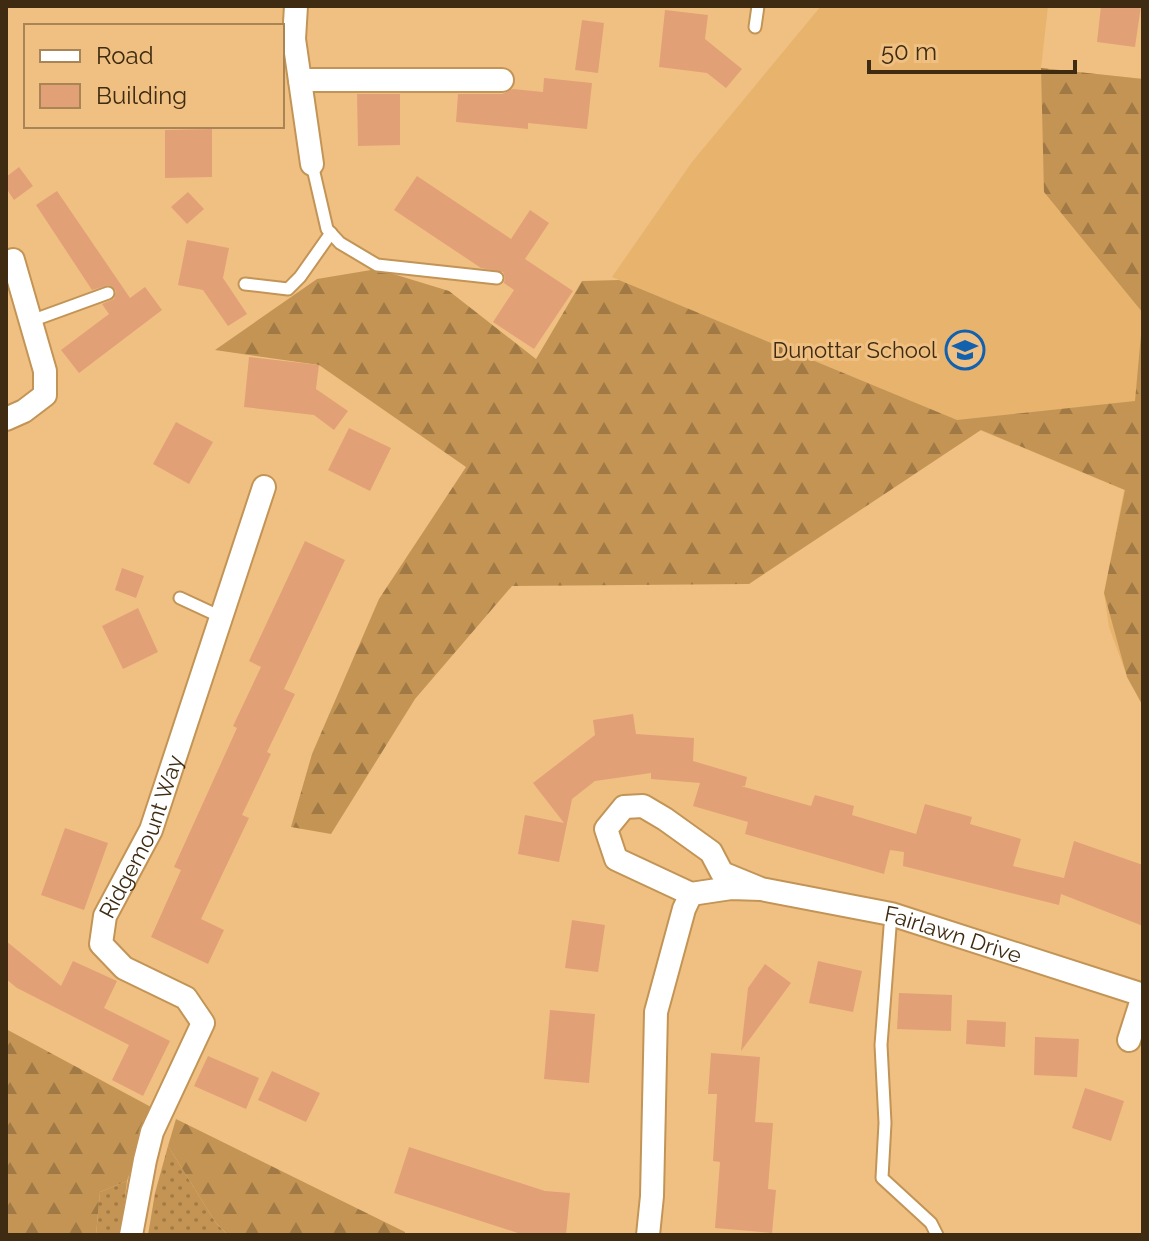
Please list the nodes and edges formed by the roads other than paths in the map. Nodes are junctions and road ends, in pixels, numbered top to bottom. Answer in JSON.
{"nodes":[{"id":1,"x":296,"y":6,"type":"edge"},
{"id":2,"x":758,"y":6,"type":"edge"},
{"id":3,"x":755,"y":27,"type":"dead end"},
{"id":4,"x":300,"y":80,"type":"junction"},
{"id":5,"x":502,"y":80,"type":"dead end"},
{"id":6,"x":312,"y":164,"type":"joint"},
{"id":7,"x":331,"y":233,"type":"junction"},
{"id":8,"x":9,"y":258,"type":"edge"},
{"id":9,"x":497,"y":278,"type":"dead end"},
{"id":10,"x":245,"y":284,"type":"dead end"},
{"id":11,"x":108,"y":293,"type":"dead end"},
{"id":12,"x":31,"y":321,"type":"junction"},
{"id":13,"x":6,"y":419,"type":"edge"},
{"id":14,"x":264,"y":487,"type":"dead end"},
{"id":15,"x":180,"y":598,"type":"dead end"},
{"id":16,"x":222,"y":617,"type":"junction"},
{"id":17,"x":761,"y":889,"type":"junction"},
{"id":18,"x":691,"y":894,"type":"junction"},
{"id":19,"x":891,"y":914,"type":"junction"},
{"id":20,"x":1143,"y":995,"type":"edge"},
{"id":21,"x":1129,"y":1040,"type":"dead end"},
{"id":22,"x":131,"y":1235,"type":"edge"},
{"id":23,"x":648,"y":1235,"type":"edge"},
{"id":24,"x":937,"y":1235,"type":"edge"}],
"edges":[{"from":1,"to":4,"type":"street"},
{"from":2,"to":3,"type":"lane"},
{"from":4,"to":5,"type":"street"},
{"from":4,"to":6,"type":"street"},
{"from":6,"to":7,"type":"lane"},
{"from":7,"to":9,"type":"lane"},
{"from":7,"to":10,"type":"lane"},
{"from":8,"to":12,"type":"street"},
{"from":11,"to":12,"type":"lane"},
{"from":12,"to":13,"type":"street"},
{"from":14,"to":16,"type":"street","name":"Ridgemount Way"},
{"from":15,"to":16,"type":"lane"},
{"from":16,"to":22,"type":"street","name":"Ridgemount Way"},
{"from":17,"to":18,"type":"street","name":"Fairlawn Drive"},
{"from":17,"to":18,"type":"street","name":"Fairlawn Drive"},
{"from":17,"to":19,"type":"street","name":"Fairlawn Drive"},
{"from":18,"to":23,"type":"street"},
{"from":19,"to":20,"type":"street","name":"Fairlawn Drive"},
{"from":19,"to":24,"type":"lane"},
{"from":20,"to":21,"type":"street","name":"Fairlawn Drive"}]}
